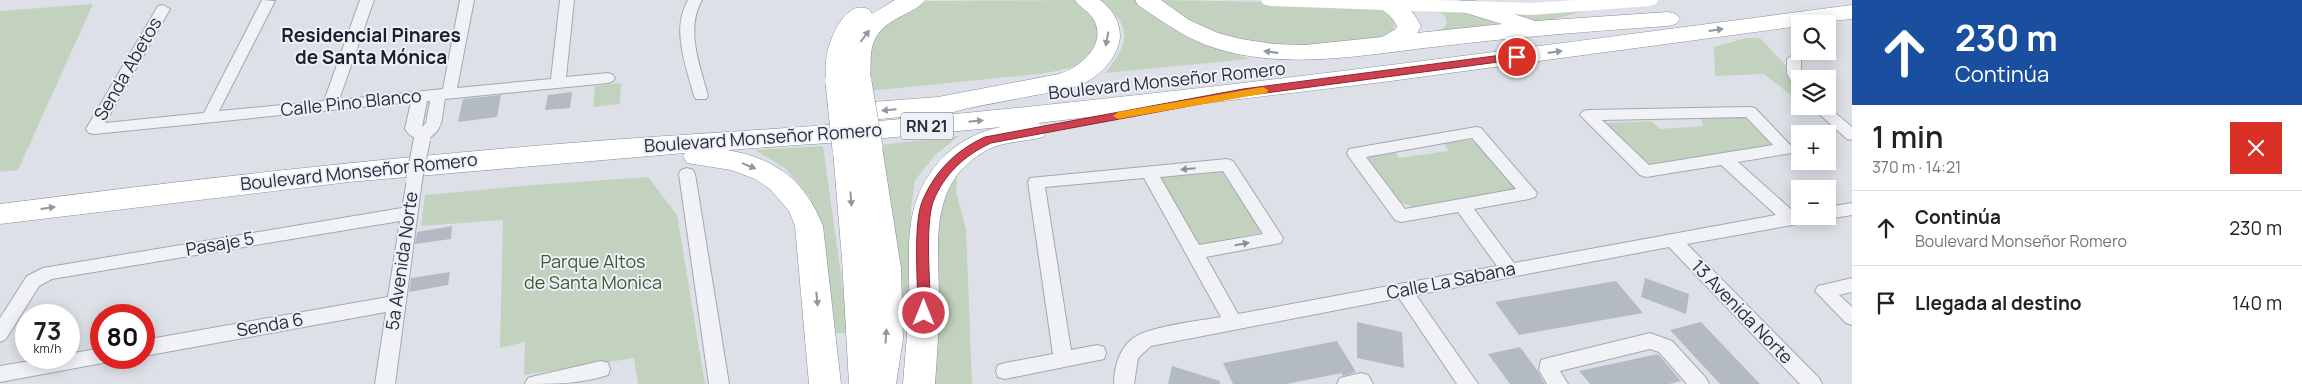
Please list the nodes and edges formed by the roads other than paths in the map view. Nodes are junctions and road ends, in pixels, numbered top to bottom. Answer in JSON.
{"nodes":[{"id":1,"x":268,"y":0,"type":"edge"},
{"id":2,"x":367,"y":0,"type":"edge"},
{"id":3,"x":467,"y":0,"type":"edge"},
{"id":4,"x":567,"y":0,"type":"edge"},
{"id":5,"x":695,"y":0,"type":"edge"},
{"id":6,"x":881,"y":0,"type":"edge"},
{"id":7,"x":914,"y":0,"type":"edge"},
{"id":8,"x":1086,"y":0,"type":"edge"},
{"id":9,"x":1146,"y":0,"type":"edge"},
{"id":10,"x":1270,"y":0,"type":"edge"},
{"id":11,"x":1563,"y":0,"type":"edge"},
{"id":12,"x":1649,"y":0,"type":"edge"},
{"id":13,"x":1824,"y":0,"type":"edge"},
{"id":14,"x":1388,"y":4,"type":"junction"},
{"id":15,"x":1467,"y":6,"type":"joint"},
{"id":16,"x":163,"y":9,"type":"dead end"},
{"id":17,"x":1852,"y":12,"type":"edge"},
{"id":18,"x":1533,"y":18,"type":"junction"},
{"id":19,"x":1668,"y":19,"type":"junction"},
{"id":20,"x":1391,"y":42,"type":"junction"},
{"id":21,"x":608,"y":78,"type":"dead end"},
{"id":22,"x":849,"y":82,"type":"junction"},
{"id":23,"x":558,"y":83,"type":"junction"},
{"id":24,"x":1243,"y":93,"type":"junction"},
{"id":25,"x":443,"y":94,"type":"junction"},
{"id":26,"x":700,"y":96,"type":"dead end"},
{"id":27,"x":420,"y":97,"type":"junction"},
{"id":28,"x":330,"y":105,"type":"junction"},
{"id":29,"x":939,"y":105,"type":"junction"},
{"id":30,"x":1829,"y":115,"type":"edge"},
{"id":31,"x":209,"y":117,"type":"junction"},
{"id":32,"x":94,"y":129,"type":"joint"},
{"id":33,"x":1852,"y":135,"type":"edge"},
{"id":34,"x":422,"y":137,"type":"junction"},
{"id":35,"x":858,"y":149,"type":"junction"},
{"id":36,"x":562,"y":153,"type":"junction"},
{"id":37,"x":1726,"y":159,"type":"junction"},
{"id":38,"x":1149,"y":172,"type":"junction"},
{"id":39,"x":687,"y":174,"type":"dead end"},
{"id":40,"x":0,"y":196,"type":"edge"},
{"id":41,"x":1462,"y":205,"type":"junction"},
{"id":42,"x":1852,"y":210,"type":"edge"},
{"id":43,"x":1791,"y":211,"type":"edge"},
{"id":44,"x":1836,"y":212,"type":"edge"},
{"id":45,"x":409,"y":213,"type":"junction"},
{"id":46,"x":0,"y":214,"type":"edge"},
{"id":47,"x":1791,"y":220,"type":"edge"},
{"id":48,"x":1673,"y":240,"type":"junction"},
{"id":49,"x":1194,"y":252,"type":"junction"},
{"id":50,"x":1510,"y":270,"type":"junction"},
{"id":51,"x":1852,"y":285,"type":"edge"},
{"id":52,"x":1403,"y":290,"type":"junction"},
{"id":53,"x":396,"y":303,"type":"junction"},
{"id":54,"x":1852,"y":318,"type":"edge"},
{"id":55,"x":1233,"y":321,"type":"junction"},
{"id":56,"x":0,"y":334,"type":"edge"},
{"id":57,"x":155,"y":346,"type":"edge"},
{"id":58,"x":1097,"y":353,"type":"dead end"},
{"id":59,"x":90,"y":358,"type":"edge"},
{"id":60,"x":1063,"y":359,"type":"junction"},
{"id":61,"x":601,"y":369,"type":"dead end"},
{"id":62,"x":1005,"y":371,"type":"dead end"},
{"id":63,"x":0,"y":374,"type":"edge"},
{"id":64,"x":385,"y":384,"type":"edge"},
{"id":65,"x":535,"y":384,"type":"edge"},
{"id":66,"x":719,"y":384,"type":"edge"},
{"id":67,"x":825,"y":384,"type":"edge"},
{"id":68,"x":865,"y":384,"type":"edge"},
{"id":69,"x":880,"y":384,"type":"edge"},
{"id":70,"x":919,"y":384,"type":"edge"},
{"id":71,"x":1124,"y":384,"type":"edge"},
{"id":72,"x":1347,"y":384,"type":"edge"},
{"id":73,"x":1363,"y":384,"type":"edge"},
{"id":74,"x":1468,"y":384,"type":"edge"},
{"id":75,"x":1558,"y":384,"type":"edge"},
{"id":76,"x":1699,"y":384,"type":"edge"},
{"id":77,"x":1812,"y":384,"type":"edge"}],
"edges":[{"from":1,"to":31,"type":"street"},
{"from":2,"to":28,"type":"street"},
{"from":3,"to":25,"type":"street","name":"5a Avenida Norte"},
{"from":4,"to":23,"type":"street"},
{"from":5,"to":26,"type":"street"},
{"from":6,"to":22,"type":"highway"},
{"from":22,"to":7,"type":"highway","one_way":true},
{"from":8,"to":29,"type":"highway","one_way":true},
{"from":20,"to":9,"type":"highway","one_way":true},
{"from":10,"to":14,"type":"street"},
{"from":11,"to":18,"type":"street"},
{"from":12,"to":18,"type":"street"},
{"from":13,"to":19,"type":"highway","name":"Boulevard Monseñor Romero","number":"RN 21"},
{"from":14,"to":15,"type":"street"},
{"from":14,"to":20,"type":"highway"},
{"from":15,"to":18,"type":"highway"},
{"from":16,"to":32,"type":"street","name":"Senda Abetos"},
{"from":24,"to":17,"type":"highway","name":"Boulevard Monseñor Romero","number":"RN 21","one_way":true},
{"from":18,"to":19,"type":"highway"},
{"from":18,"to":20,"type":"highway"},
{"from":19,"to":29,"type":"highway","name":"Boulevard Monseñor Romero","number":"RN 21"},
{"from":21,"to":23,"type":"street","name":"Calle Pino Blanco"},
{"from":22,"to":35,"type":"highway","bridge":true},
{"from":23,"to":25,"type":"street","name":"Calle Pino Blanco"},
{"from":36,"to":24,"type":"highway","name":"Boulevard Monseñor Romero","number":"RN 21","one_way":true},
{"from":24,"to":70,"type":"highway"},
{"from":25,"to":27,"type":"street","name":"Calle Pino Blanco"},
{"from":25,"to":34,"type":"street","name":"5a Avenida Norte"},
{"from":27,"to":28,"type":"street","name":"Calle Pino Blanco"},
{"from":27,"to":34,"type":"street","name":"5a Avenida Norte"},
{"from":28,"to":31,"type":"street","name":"Calle Pino Blanco"},
{"from":29,"to":40,"type":"highway","name":"Boulevard Monseñor Romero","number":"RN 21","one_way":true},
{"from":30,"to":33,"type":"street"},
{"from":31,"to":32,"type":"street","name":"Calle Pino Blanco"},
{"from":34,"to":45,"type":"street","name":"5a Avenida Norte","bridge":true},
{"from":35,"to":68,"type":"highway","one_way":true},
{"from":69,"to":35,"type":"highway","one_way":true},
{"from":46,"to":36,"type":"highway","name":"Boulevard Monseñor Romero","number":"RN 21","one_way":true},
{"from":36,"to":67,"type":"highway","one_way":true},
{"from":37,"to":37,"type":"street"},
{"from":37,"to":43,"type":"street"},
{"from":38,"to":49,"type":"street"},
{"from":49,"to":38,"type":"street","one_way":true},
{"from":38,"to":60,"type":"street"},
{"from":39,"to":66,"type":"street"},
{"from":41,"to":41,"type":"street"},
{"from":41,"to":50,"type":"street"},
{"from":42,"to":44,"type":"street"},
{"from":45,"to":53,"type":"street","name":"5a Avenida Norte"},
{"from":45,"to":56,"type":"street","name":"Pasaje 5"},
{"from":47,"to":48,"type":"street","name":"Calle La Sabana"},
{"from":48,"to":50,"type":"street","name":"Calle La Sabana"},
{"from":48,"to":77,"type":"street","name":"13 Avenida Norte"},
{"from":49,"to":55,"type":"street"},
{"from":50,"to":52,"type":"street","name":"Calle La Sabana"},
{"from":51,"to":54,"type":"street"},
{"from":52,"to":55,"type":"street","name":"Calle La Sabana"},
{"from":52,"to":74,"type":"street"},
{"from":53,"to":57,"type":"street","name":"Senda 6"},
{"from":53,"to":64,"type":"street","name":"5a Avenida Norte"},
{"from":55,"to":71,"type":"street","name":"Calle La Sabana"},
{"from":58,"to":60,"type":"street"},
{"from":59,"to":63,"type":"street"},
{"from":60,"to":62,"type":"street"},
{"from":61,"to":65,"type":"street"},
{"from":72,"to":73,"type":"street"},
{"from":75,"to":76,"type":"street"}]}
